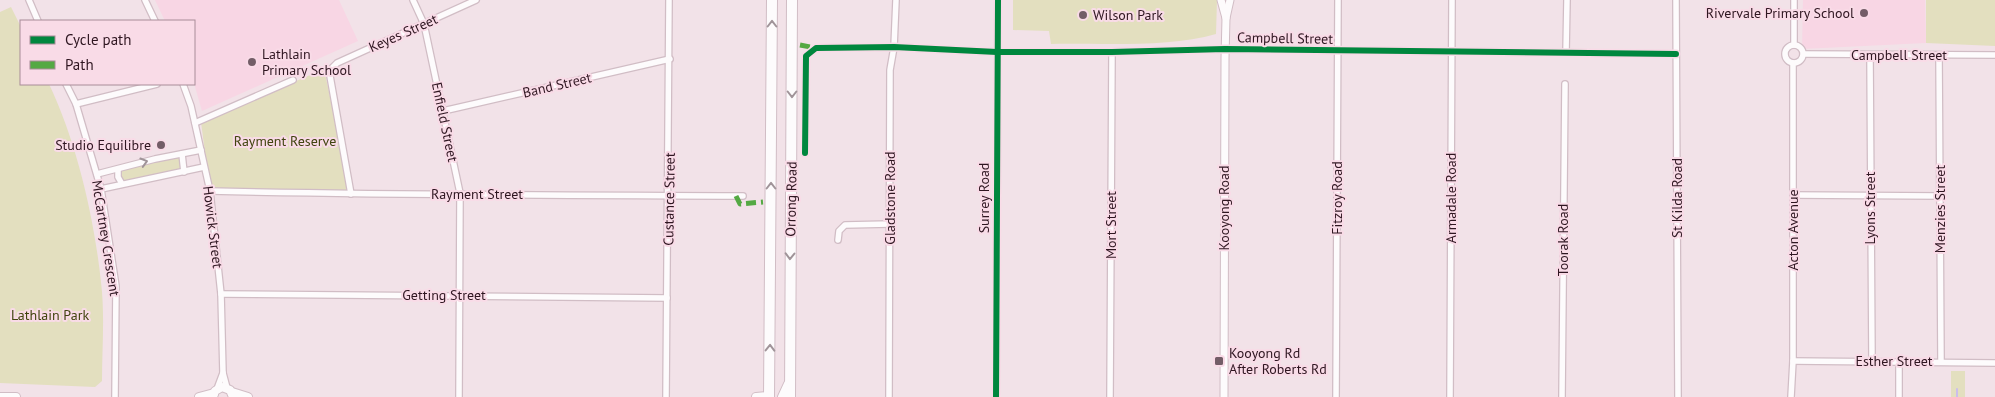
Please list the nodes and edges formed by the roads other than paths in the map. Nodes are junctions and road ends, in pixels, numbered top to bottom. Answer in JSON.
{"nodes":[{"id":1,"x":29,"y":0,"type":"edge"},
{"id":2,"x":145,"y":0,"type":"edge"},
{"id":3,"x":413,"y":0,"type":"edge"},
{"id":4,"x":476,"y":0,"type":"edge"},
{"id":5,"x":669,"y":0,"type":"edge"},
{"id":6,"x":772,"y":0,"type":"edge"},
{"id":7,"x":792,"y":0,"type":"edge"},
{"id":8,"x":896,"y":0,"type":"edge"},
{"id":9,"x":998,"y":0,"type":"edge"},
{"id":10,"x":1222,"y":0,"type":"edge"},
{"id":11,"x":1230,"y":0,"type":"edge"},
{"id":12,"x":1338,"y":0,"type":"edge"},
{"id":13,"x":1452,"y":0,"type":"edge"},
{"id":14,"x":1567,"y":0,"type":"edge"},
{"id":15,"x":1676,"y":0,"type":"edge"},
{"id":16,"x":1794,"y":0,"type":"edge"},
{"id":17,"x":1226,"y":18,"type":"junction"},
{"id":18,"x":38,"y":20,"type":"edge"},
{"id":19,"x":155,"y":20,"type":"edge"},
{"id":20,"x":424,"y":24,"type":"junction"},
{"id":21,"x":1794,"y":45,"type":"junction"},
{"id":22,"x":894,"y":47,"type":"junction"},
{"id":23,"x":1225,"y":49,"type":"junction"},
{"id":24,"x":1451,"y":51,"type":"junction"},
{"id":25,"x":997,"y":52,"type":"junction"},
{"id":26,"x":1112,"y":52,"type":"junction"},
{"id":27,"x":1338,"y":52,"type":"junction"},
{"id":28,"x":1566,"y":52,"type":"junction"},
{"id":29,"x":1676,"y":54,"type":"junction"},
{"id":30,"x":1804,"y":54,"type":"junction"},
{"id":31,"x":1870,"y":55,"type":"junction"},
{"id":32,"x":1995,"y":55,"type":"edge"},
{"id":33,"x":1939,"y":56,"type":"junction"},
{"id":34,"x":670,"y":59,"type":"junction"},
{"id":35,"x":1793,"y":63,"type":"junction"},
{"id":36,"x":293,"y":80,"type":"dead end"},
{"id":37,"x":1565,"y":84,"type":"dead end"},
{"id":38,"x":66,"y":85,"type":"edge"},
{"id":39,"x":153,"y":85,"type":"edge"},
{"id":40,"x":183,"y":85,"type":"edge"},
{"id":41,"x":76,"y":104,"type":"junction"},
{"id":42,"x":443,"y":111,"type":"junction"},
{"id":43,"x":195,"y":123,"type":"junction"},
{"id":44,"x":201,"y":150,"type":"junction"},
{"id":45,"x":805,"y":153,"type":"dead end"},
{"id":46,"x":182,"y":154,"type":"junction"},
{"id":47,"x":204,"y":167,"type":"junction"},
{"id":48,"x":118,"y":170,"type":"junction"},
{"id":49,"x":184,"y":172,"type":"junction"},
{"id":50,"x":97,"y":174,"type":"junction"},
{"id":51,"x":122,"y":184,"type":"junction"},
{"id":52,"x":101,"y":189,"type":"junction"},
{"id":53,"x":210,"y":191,"type":"junction"},
{"id":54,"x":460,"y":193,"type":"junction"},
{"id":55,"x":351,"y":194,"type":"junction"},
{"id":56,"x":669,"y":195,"type":"junction"},
{"id":57,"x":743,"y":196,"type":"dead end"},
{"id":58,"x":1793,"y":196,"type":"junction"},
{"id":59,"x":1940,"y":196,"type":"junction"},
{"id":60,"x":1870,"y":197,"type":"junction"},
{"id":61,"x":890,"y":224,"type":"junction"},
{"id":62,"x":838,"y":240,"type":"dead end"},
{"id":63,"x":221,"y":294,"type":"junction"},
{"id":64,"x":458,"y":295,"type":"junction"},
{"id":65,"x":667,"y":298,"type":"junction"},
{"id":66,"x":1793,"y":361,"type":"junction"},
{"id":67,"x":1941,"y":361,"type":"junction"},
{"id":68,"x":1872,"y":362,"type":"junction"},
{"id":69,"x":1899,"y":362,"type":"junction"},
{"id":70,"x":1995,"y":363,"type":"edge"},
{"id":71,"x":223,"y":373,"type":"junction"},
{"id":72,"x":789,"y":380,"type":"junction"},
{"id":73,"x":215,"y":393,"type":"edge"},
{"id":74,"x":230,"y":393,"type":"edge"},
{"id":75,"x":0,"y":397,"type":"edge"},
{"id":76,"x":16,"y":397,"type":"edge"},
{"id":77,"x":115,"y":397,"type":"edge"},
{"id":78,"x":199,"y":397,"type":"edge"},
{"id":79,"x":248,"y":397,"type":"edge"},
{"id":80,"x":459,"y":397,"type":"edge"},
{"id":81,"x":666,"y":397,"type":"edge"},
{"id":82,"x":756,"y":397,"type":"edge"},
{"id":83,"x":769,"y":397,"type":"edge"},
{"id":84,"x":782,"y":397,"type":"edge"},
{"id":85,"x":790,"y":397,"type":"edge"},
{"id":86,"x":889,"y":397,"type":"edge"},
{"id":87,"x":996,"y":397,"type":"edge"},
{"id":88,"x":1110,"y":397,"type":"edge"},
{"id":89,"x":1224,"y":397,"type":"edge"},
{"id":90,"x":1336,"y":397,"type":"edge"},
{"id":91,"x":1450,"y":397,"type":"edge"},
{"id":92,"x":1562,"y":397,"type":"edge"},
{"id":93,"x":1678,"y":397,"type":"edge"},
{"id":94,"x":1791,"y":397,"type":"edge"},
{"id":95,"x":1899,"y":397,"type":"edge"}],
"edges":[{"from":1,"to":18,"type":"street"},
{"from":2,"to":19,"type":"street"},
{"from":3,"to":20,"type":"street","name":"Enfield Street"},
{"from":4,"to":20,"type":"street","name":"Keyes Street"},
{"from":5,"to":34,"type":"street","name":"Custance Street"},
{"from":83,"to":6,"type":"highway","name":"Orrong Road","one_way":true},
{"from":7,"to":72,"type":"highway","name":"Orrong Road","one_way":true},
{"from":8,"to":22,"type":"street","name":"Gladstone Road"},
{"from":9,"to":25,"type":"street","name":"Surrey Road"},
{"from":10,"to":17,"type":"street","name":"Kooyong Road"},
{"from":11,"to":17,"type":"street","name":"Kooyong Road"},
{"from":12,"to":27,"type":"street","name":"Fitzroy Road"},
{"from":13,"to":24,"type":"street","name":"Armadale Road"},
{"from":14,"to":28,"type":"street"},
{"from":15,"to":29,"type":"street","name":"St Kilda Road"},
{"from":16,"to":21,"type":"street"},
{"from":17,"to":23,"type":"street","name":"Kooyong Road"},
{"from":20,"to":42,"type":"street","name":"Enfield Street"},
{"from":20,"to":55,"type":"street","name":"Keyes Street"},
{"from":21,"to":30,"type":"street"},
{"from":21,"to":35,"type":"street"},
{"from":22,"to":25,"type":"street","name":"Campbell Street"},
{"from":22,"to":45,"type":"street","name":"Campbell Street"},
{"from":22,"to":61,"type":"street","name":"Gladstone Road"},
{"from":23,"to":26,"type":"street","name":"Campbell Street"},
{"from":23,"to":27,"type":"street","name":"Campbell Street"},
{"from":23,"to":89,"type":"street","name":"Kooyong Road"},
{"from":24,"to":27,"type":"street","name":"Campbell Street"},
{"from":24,"to":28,"type":"street","name":"Campbell Street"},
{"from":24,"to":91,"type":"street","name":"Armadale Road"},
{"from":25,"to":26,"type":"street","name":"Campbell Street"},
{"from":25,"to":87,"type":"street","name":"Surrey Road"},
{"from":26,"to":88,"type":"street","name":"Mort Street"},
{"from":27,"to":90,"type":"street","name":"Fitzroy Road"},
{"from":28,"to":29,"type":"street","name":"Campbell Street"},
{"from":29,"to":93,"type":"street","name":"St Kilda Road"},
{"from":30,"to":31,"type":"street","name":"Campbell Street"},
{"from":30,"to":35,"type":"street"},
{"from":31,"to":33,"type":"street","name":"Campbell Street"},
{"from":31,"to":60,"type":"street","name":"Lyons Street"},
{"from":32,"to":33,"type":"street","name":"Campbell Street"},
{"from":33,"to":59,"type":"street","name":"Menzies Street"},
{"from":34,"to":42,"type":"street","name":"Band Street"},
{"from":34,"to":56,"type":"street","name":"Custance Street"},
{"from":35,"to":58,"type":"street","name":"Acton Avenue"},
{"from":36,"to":43,"type":"street"},
{"from":37,"to":92,"type":"street","name":"Toorak Road"},
{"from":38,"to":41,"type":"street","name":"McCartney Crescent"},
{"from":39,"to":41,"type":"street"},
{"from":40,"to":43,"type":"street","name":"Howick Street"},
{"from":41,"to":50,"type":"street","name":"McCartney Crescent"},
{"from":42,"to":54,"type":"street","name":"Enfield Street"},
{"from":43,"to":44,"type":"street","name":"Howick Street"},
{"from":44,"to":46,"type":"street"},
{"from":44,"to":47,"type":"street","name":"Howick Street"},
{"from":48,"to":46,"type":"street","one_way":true},
{"from":46,"to":49,"type":"street"},
{"from":47,"to":49,"type":"street"},
{"from":47,"to":53,"type":"street","name":"Howick Street"},
{"from":48,"to":50,"type":"street"},
{"from":48,"to":51,"type":"street"},
{"from":49,"to":51,"type":"street"},
{"from":50,"to":52,"type":"street","name":"McCartney Crescent"},
{"from":51,"to":52,"type":"street"},
{"from":52,"to":77,"type":"street","name":"McCartney Crescent"},
{"from":53,"to":55,"type":"street","name":"Rayment Street"},
{"from":53,"to":63,"type":"street","name":"Howick Street"},
{"from":54,"to":55,"type":"street","name":"Rayment Street"},
{"from":54,"to":56,"type":"street","name":"Rayment Street"},
{"from":54,"to":64,"type":"street","name":"Enfield Street"},
{"from":56,"to":57,"type":"street","name":"Rayment Street"},
{"from":56,"to":65,"type":"street","name":"Custance Street"},
{"from":58,"to":60,"type":"street"},
{"from":58,"to":66,"type":"street","name":"Acton Avenue"},
{"from":59,"to":60,"type":"street"},
{"from":59,"to":67,"type":"street","name":"Menzies Street"},
{"from":60,"to":68,"type":"street","name":"Lyons Street"},
{"from":61,"to":62,"type":"street"},
{"from":61,"to":86,"type":"street","name":"Gladstone Road"},
{"from":63,"to":64,"type":"street","name":"Getting Street"},
{"from":63,"to":71,"type":"street","name":"Howick Street"},
{"from":64,"to":65,"type":"street","name":"Getting Street"},
{"from":64,"to":80,"type":"street","name":"Enfield Street"},
{"from":65,"to":81,"type":"street","name":"Custance Street"},
{"from":66,"to":68,"type":"street","name":"Esther Street"},
{"from":66,"to":94,"type":"street","name":"Acton Avenue"},
{"from":67,"to":69,"type":"street","name":"Esther Street"},
{"from":67,"to":70,"type":"street","name":"Esther Street"},
{"from":68,"to":69,"type":"street","name":"Esther Street"},
{"from":69,"to":95,"type":"street"},
{"from":71,"to":73,"type":"street","name":"Howick Street"},
{"from":71,"to":74,"type":"street","name":"Howick Street"},
{"from":72,"to":84,"type":"main road"},
{"from":72,"to":85,"type":"highway","name":"Orrong Road"},
{"from":73,"to":74,"type":"main road"},
{"from":73,"to":78,"type":"main road"},
{"from":74,"to":79,"type":"main road"},
{"from":75,"to":76,"type":"main road"},
{"from":82,"to":83,"type":"main road"}]}
